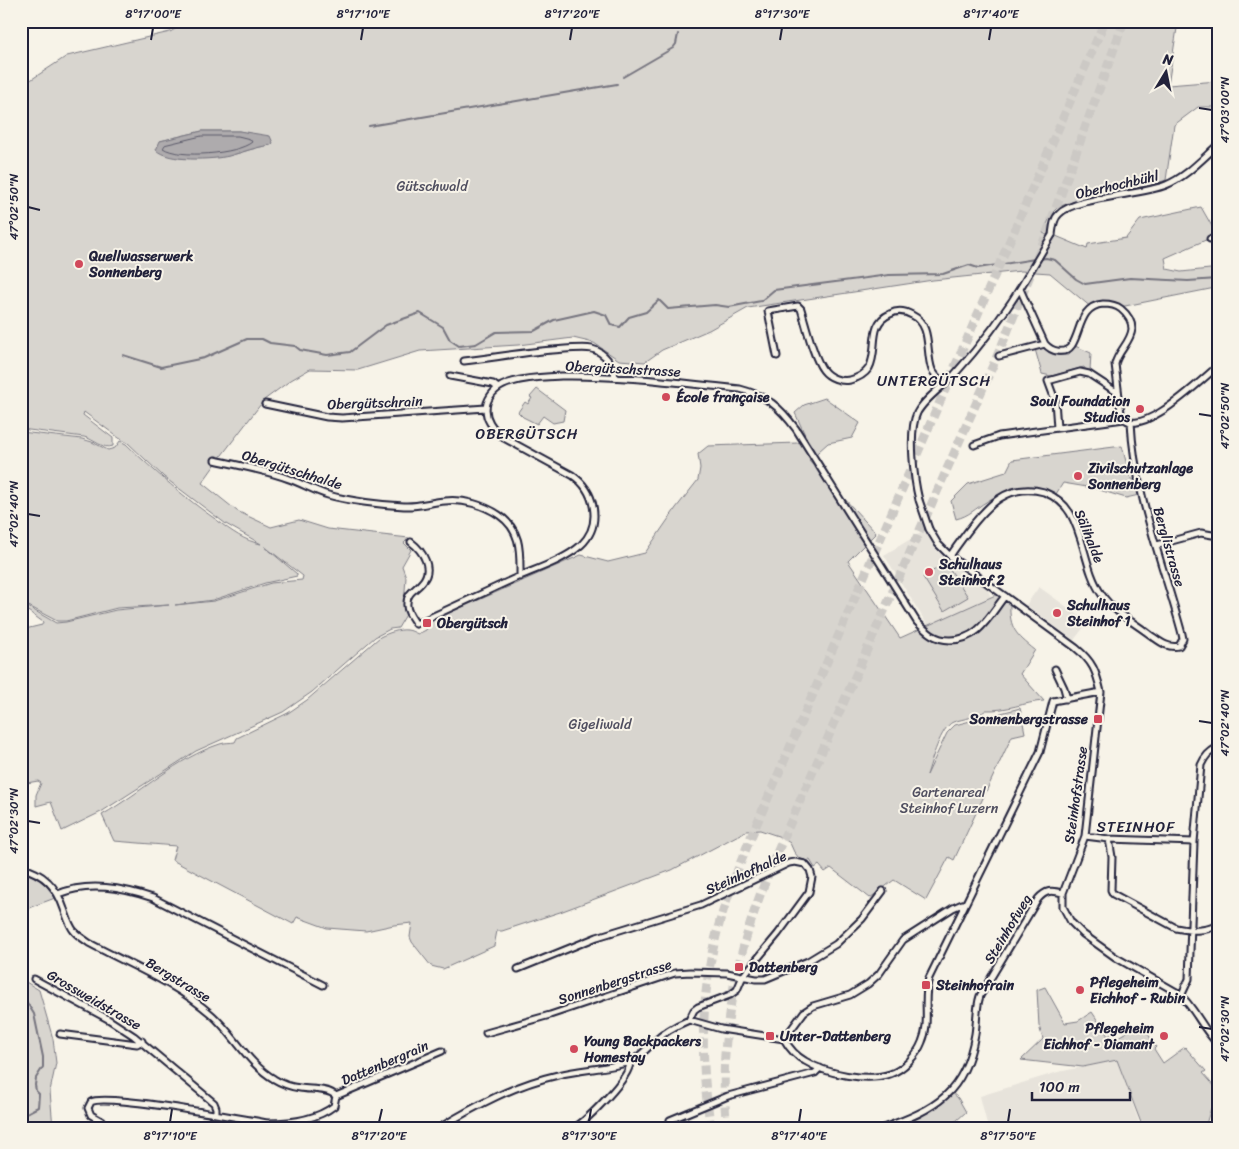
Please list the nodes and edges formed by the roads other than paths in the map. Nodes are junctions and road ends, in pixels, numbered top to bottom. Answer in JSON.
{"nodes":[{"id":1,"x":1218,"y":145,"type":"edge"},
{"id":2,"x":1210,"y":239,"type":"dead end"},
{"id":3,"x":1218,"y":239,"type":"edge"},
{"id":4,"x":1020,"y":289,"type":"junction"},
{"id":5,"x":1045,"y":344,"type":"junction"},
{"id":6,"x":777,"y":356,"type":"dead end"},
{"id":7,"x":999,"y":356,"type":"dead end"},
{"id":8,"x":464,"y":362,"type":"dead end"},
{"id":9,"x":1218,"y":366,"type":"edge"},
{"id":10,"x":450,"y":376,"type":"dead end"},
{"id":11,"x":615,"y":377,"type":"junction"},
{"id":12,"x":944,"y":385,"type":"junction"},
{"id":13,"x":498,"y":388,"type":"junction"},
{"id":14,"x":1118,"y":393,"type":"junction"},
{"id":15,"x":265,"y":404,"type":"dead end"},
{"id":16,"x":486,"y":408,"type":"junction"},
{"id":17,"x":1124,"y":418,"type":"junction"},
{"id":18,"x":1131,"y":422,"type":"junction"},
{"id":19,"x":1057,"y":428,"type":"junction"},
{"id":20,"x":974,"y":445,"type":"dead end"},
{"id":21,"x":215,"y":460,"type":"dead end"},
{"id":22,"x":1218,"y":536,"type":"edge"},
{"id":23,"x":411,"y":542,"type":"dead end"},
{"id":24,"x":1157,"y":545,"type":"junction"},
{"id":25,"x":950,"y":556,"type":"junction"},
{"id":26,"x":520,"y":576,"type":"junction"},
{"id":27,"x":1005,"y":596,"type":"junction"},
{"id":28,"x":1179,"y":646,"type":"joint"},
{"id":29,"x":1054,"y":669,"type":"dead end"},
{"id":30,"x":1101,"y":692,"type":"junction"},
{"id":31,"x":1067,"y":699,"type":"junction"},
{"id":32,"x":1218,"y":747,"type":"edge"},
{"id":33,"x":1085,"y":836,"type":"junction"},
{"id":34,"x":1109,"y":839,"type":"junction"},
{"id":35,"x":1194,"y":842,"type":"junction"},
{"id":36,"x":21,"y":868,"type":"edge"},
{"id":37,"x":883,"y":890,"type":"dead end"},
{"id":38,"x":1063,"y":893,"type":"junction"},
{"id":39,"x":58,"y":894,"type":"junction"},
{"id":40,"x":966,"y":904,"type":"junction"},
{"id":41,"x":1218,"y":925,"type":"edge"},
{"id":42,"x":1191,"y":930,"type":"junction"},
{"id":43,"x":518,"y":969,"type":"dead end"},
{"id":44,"x":743,"y":976,"type":"junction"},
{"id":45,"x":34,"y":978,"type":"dead end"},
{"id":46,"x":323,"y":985,"type":"dead end"},
{"id":47,"x":1181,"y":996,"type":"junction"},
{"id":48,"x":689,"y":1020,"type":"junction"},
{"id":49,"x":486,"y":1033,"type":"dead end"},
{"id":50,"x":60,"y":1034,"type":"dead end"},
{"id":51,"x":784,"y":1040,"type":"junction"},
{"id":52,"x":142,"y":1041,"type":"junction"},
{"id":53,"x":1218,"y":1044,"type":"edge"},
{"id":54,"x":442,"y":1051,"type":"dead end"},
{"id":55,"x":630,"y":1062,"type":"junction"},
{"id":56,"x":820,"y":1068,"type":"junction"},
{"id":57,"x":336,"y":1096,"type":"junction"},
{"id":58,"x":216,"y":1114,"type":"junction"},
{"id":59,"x":670,"y":1120,"type":"dead end"},
{"id":60,"x":114,"y":1128,"type":"edge"},
{"id":61,"x":439,"y":1128,"type":"edge"},
{"id":62,"x":574,"y":1128,"type":"edge"},
{"id":63,"x":883,"y":1128,"type":"edge"}],
"edges":[{"from":1,"to":4,"type":"street","name":"Oberhochbühl","bridge":true},
{"from":2,"to":3,"type":"street"},
{"from":4,"to":5,"type":"street"},
{"from":4,"to":12,"type":"street","name":"Steinhofstrasse"},
{"from":5,"to":7,"type":"street"},
{"from":5,"to":14,"type":"street"},
{"from":6,"to":12,"type":"street"},
{"from":8,"to":11,"type":"street"},
{"from":9,"to":18,"type":"street"},
{"from":10,"to":13,"type":"street"},
{"from":11,"to":13,"type":"street","name":"Obergütschstrasse"},
{"from":11,"to":27,"type":"street","name":"Obergütschstrasse"},
{"from":12,"to":25,"type":"street","name":"Steinhofstrasse","bridge":true},
{"from":13,"to":16,"type":"street"},
{"from":14,"to":17,"type":"street"},
{"from":14,"to":19,"type":"street"},
{"from":15,"to":16,"type":"street","name":"Obergütschrain"},
{"from":16,"to":26,"type":"street"},
{"from":17,"to":18,"type":"street"},
{"from":17,"to":19,"type":"street"},
{"from":18,"to":24,"type":"street","name":"Berglistrasse"},
{"from":19,"to":20,"type":"street"},
{"from":21,"to":26,"type":"street","name":"Obergütschhalde"},
{"from":22,"to":24,"type":"street"},
{"from":23,"to":26,"type":"street"},
{"from":24,"to":28,"type":"street","name":"Berglistrasse"},
{"from":25,"to":27,"type":"street","name":"Steinhofstrasse"},
{"from":25,"to":28,"type":"street","name":"Sälihalde"},
{"from":27,"to":30,"type":"street","name":"Steinhofstrasse"},
{"from":29,"to":31,"type":"street"},
{"from":30,"to":31,"type":"street"},
{"from":30,"to":33,"type":"street","name":"Steinhofstrasse"},
{"from":31,"to":40,"type":"street"},
{"from":32,"to":35,"type":"street"},
{"from":33,"to":34,"type":"street"},
{"from":33,"to":38,"type":"street","name":"Steinhofstrasse"},
{"from":34,"to":35,"type":"street"},
{"from":34,"to":42,"type":"street"},
{"from":35,"to":42,"type":"street"},
{"from":36,"to":39,"type":"street"},
{"from":37,"to":44,"type":"street"},
{"from":38,"to":47,"type":"street"},
{"from":38,"to":63,"type":"street","name":"Steinhofweg"},
{"from":39,"to":46,"type":"street"},
{"from":39,"to":57,"type":"street","name":"Bergstrasse"},
{"from":40,"to":51,"type":"street"},
{"from":40,"to":56,"type":"street"},
{"from":41,"to":42,"type":"street"},
{"from":42,"to":47,"type":"street"},
{"from":43,"to":44,"type":"street","name":"Steinhofhalde"},
{"from":44,"to":48,"type":"street"},
{"from":44,"to":49,"type":"street","name":"Sonnenbergstrasse"},
{"from":45,"to":52,"type":"street","name":"Grossweidstrasse"},
{"from":47,"to":53,"type":"street"},
{"from":48,"to":51,"type":"street"},
{"from":48,"to":55,"type":"street"},
{"from":50,"to":52,"type":"street","name":"Grossweidstrasse"},
{"from":51,"to":56,"type":"street"},
{"from":52,"to":58,"type":"street","name":"Grossweidstrasse"},
{"from":54,"to":57,"type":"street","name":"Dattenbergrain"},
{"from":55,"to":61,"type":"street"},
{"from":55,"to":62,"type":"street"},
{"from":56,"to":59,"type":"street"},
{"from":57,"to":58,"type":"street"},
{"from":58,"to":60,"type":"street"}]}
